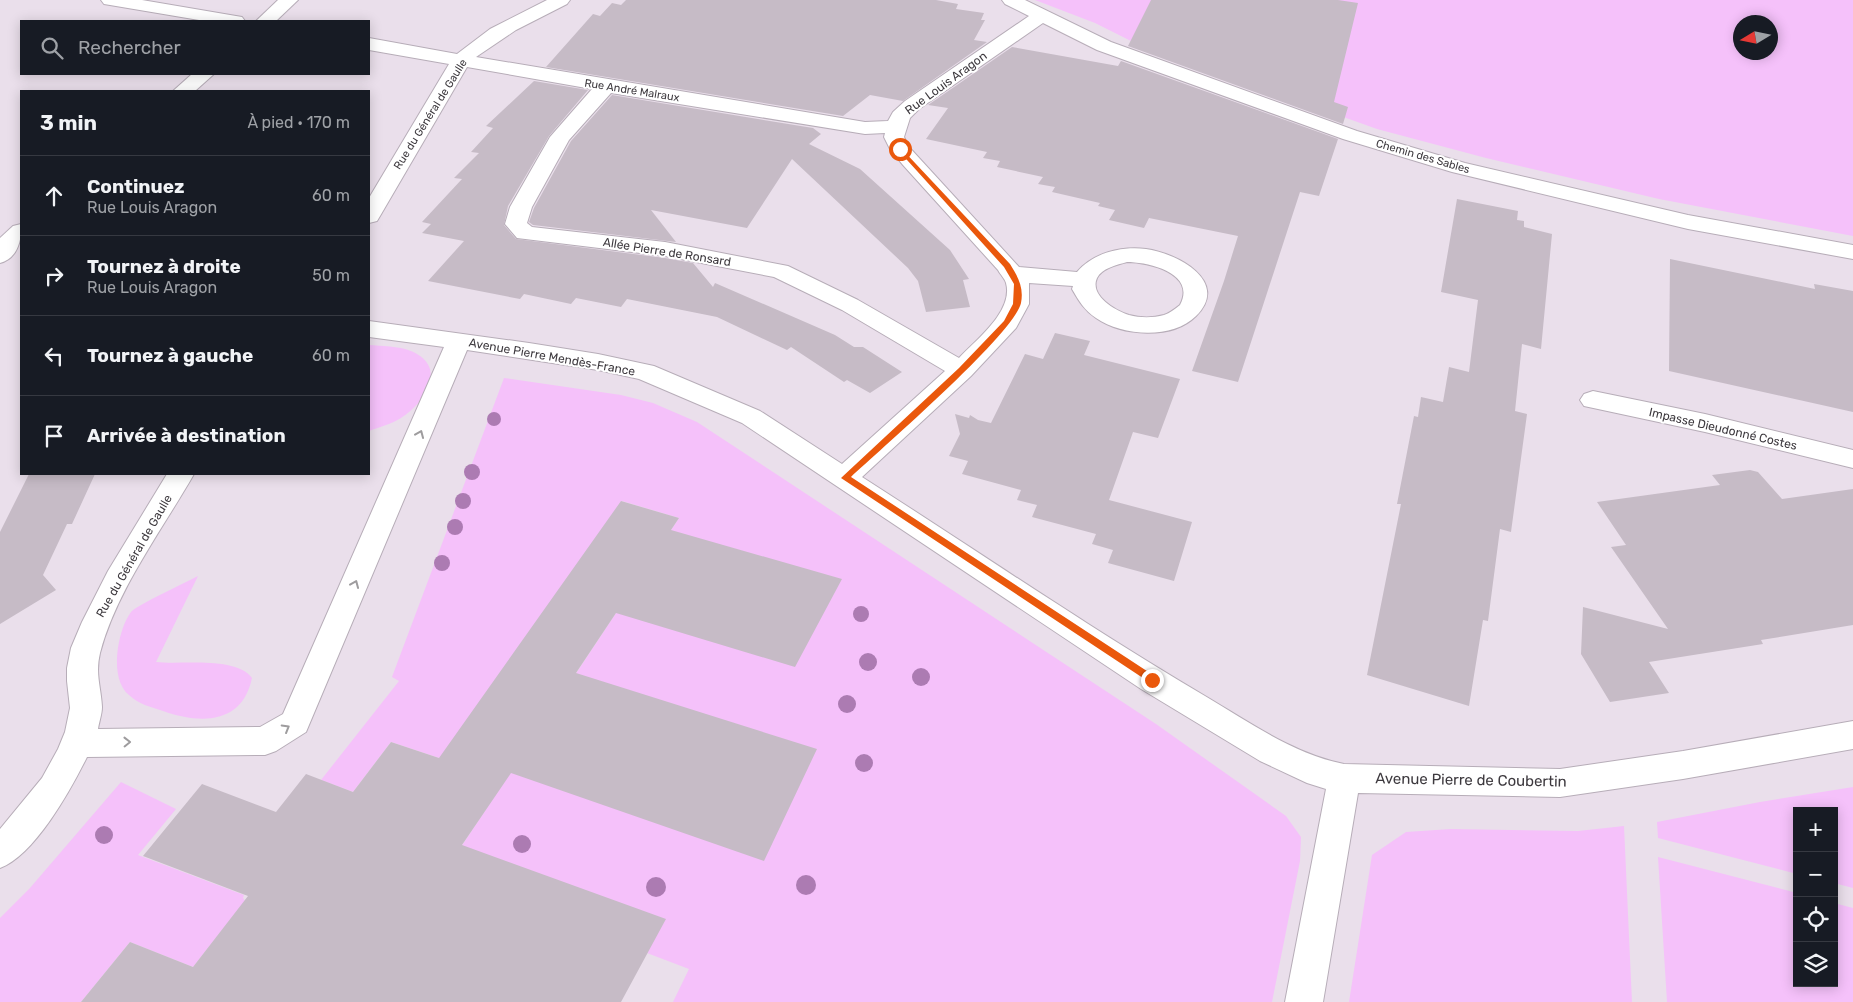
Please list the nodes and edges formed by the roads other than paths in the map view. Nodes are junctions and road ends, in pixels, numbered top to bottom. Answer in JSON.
{"nodes":[{"id":1,"x":110,"y":0,"type":"edge"},
{"id":2,"x":289,"y":0,"type":"edge"},
{"id":3,"x":561,"y":0,"type":"edge"},
{"id":4,"x":1011,"y":0,"type":"edge"},
{"id":5,"x":1041,"y":16,"type":"junction"},
{"id":6,"x":230,"y":20,"type":"edge"},
{"id":7,"x":266,"y":20,"type":"edge"},
{"id":8,"x":370,"y":44,"type":"edge"},
{"id":9,"x":462,"y":60,"type":"junction"},
{"id":10,"x":203,"y":75,"type":"edge"},
{"id":11,"x":606,"y":86,"type":"junction"},
{"id":12,"x":184,"y":90,"type":"edge"},
{"id":13,"x":897,"y":127,"type":"junction"},
{"id":14,"x":370,"y":214,"type":"edge"},
{"id":15,"x":20,"y":232,"type":"edge"},
{"id":16,"x":1853,"y":252,"type":"edge"},
{"id":17,"x":0,"y":257,"type":"edge"},
{"id":18,"x":20,"y":263,"type":"edge"},
{"id":19,"x":1012,"y":274,"type":"junction"},
{"id":20,"x":1084,"y":280,"type":"dead end"},
{"id":21,"x":370,"y":329,"type":"edge"},
{"id":22,"x":459,"y":341,"type":"junction"},
{"id":23,"x":962,"y":370,"type":"junction"},
{"id":24,"x":1593,"y":400,"type":"dead end"},
{"id":25,"x":1853,"y":459,"type":"edge"},
{"id":26,"x":180,"y":475,"type":"edge"},
{"id":27,"x":845,"y":478,"type":"junction"},
{"id":28,"x":1853,"y":735,"type":"edge"},
{"id":29,"x":78,"y":743,"type":"junction"},
{"id":30,"x":1344,"y":778,"type":"junction"},
{"id":31,"x":0,"y":852,"type":"edge"},
{"id":32,"x":1304,"y":1002,"type":"edge"}],
"edges":[{"from":1,"to":6,"type":"street"},
{"from":2,"to":7,"type":"street"},
{"from":3,"to":9,"type":"street","name":"Rue du Général de Gaulle"},
{"from":4,"to":5,"type":"street","name":"Chemin des Sables"},
{"from":5,"to":13,"type":"street","name":"Rue Louis Aragon"},
{"from":5,"to":16,"type":"street","name":"Chemin des Sables"},
{"from":8,"to":9,"type":"street","name":"Rue André Malraux"},
{"from":9,"to":11,"type":"street","name":"Rue André Malraux"},
{"from":9,"to":14,"type":"street","name":"Rue du Général de Gaulle"},
{"from":10,"to":12,"type":"street"},
{"from":11,"to":13,"type":"street","name":"Rue André Malraux"},
{"from":11,"to":23,"type":"street","name":"Allée Pierre de Ronsard"},
{"from":13,"to":19,"type":"street","name":"Rue Louis Aragon"},
{"from":15,"to":17,"type":"street"},
{"from":17,"to":18,"type":"street"},
{"from":19,"to":20,"type":"street"},
{"from":19,"to":23,"type":"street","name":"Rue Louis Aragon"},
{"from":21,"to":22,"type":"street","name":"Avenue Pierre Mendès-France"},
{"from":22,"to":27,"type":"street","name":"Avenue Pierre Mendès-France"},
{"from":29,"to":22,"type":"street","one_way":true},
{"from":23,"to":27,"type":"street","name":"Rue Louis Aragon"},
{"from":24,"to":25,"type":"street","name":"Impasse Dieudonné Costes"},
{"from":26,"to":29,"type":"street","name":"Rue du Général de Gaulle"},
{"from":27,"to":30,"type":"street","name":"Avenue Pierre Mendès-France"},
{"from":28,"to":30,"type":"street","name":"Avenue Pierre de Coubertin"},
{"from":29,"to":31,"type":"street","name":"Rue du Général de Gaulle"},
{"from":30,"to":32,"type":"street"}]}
